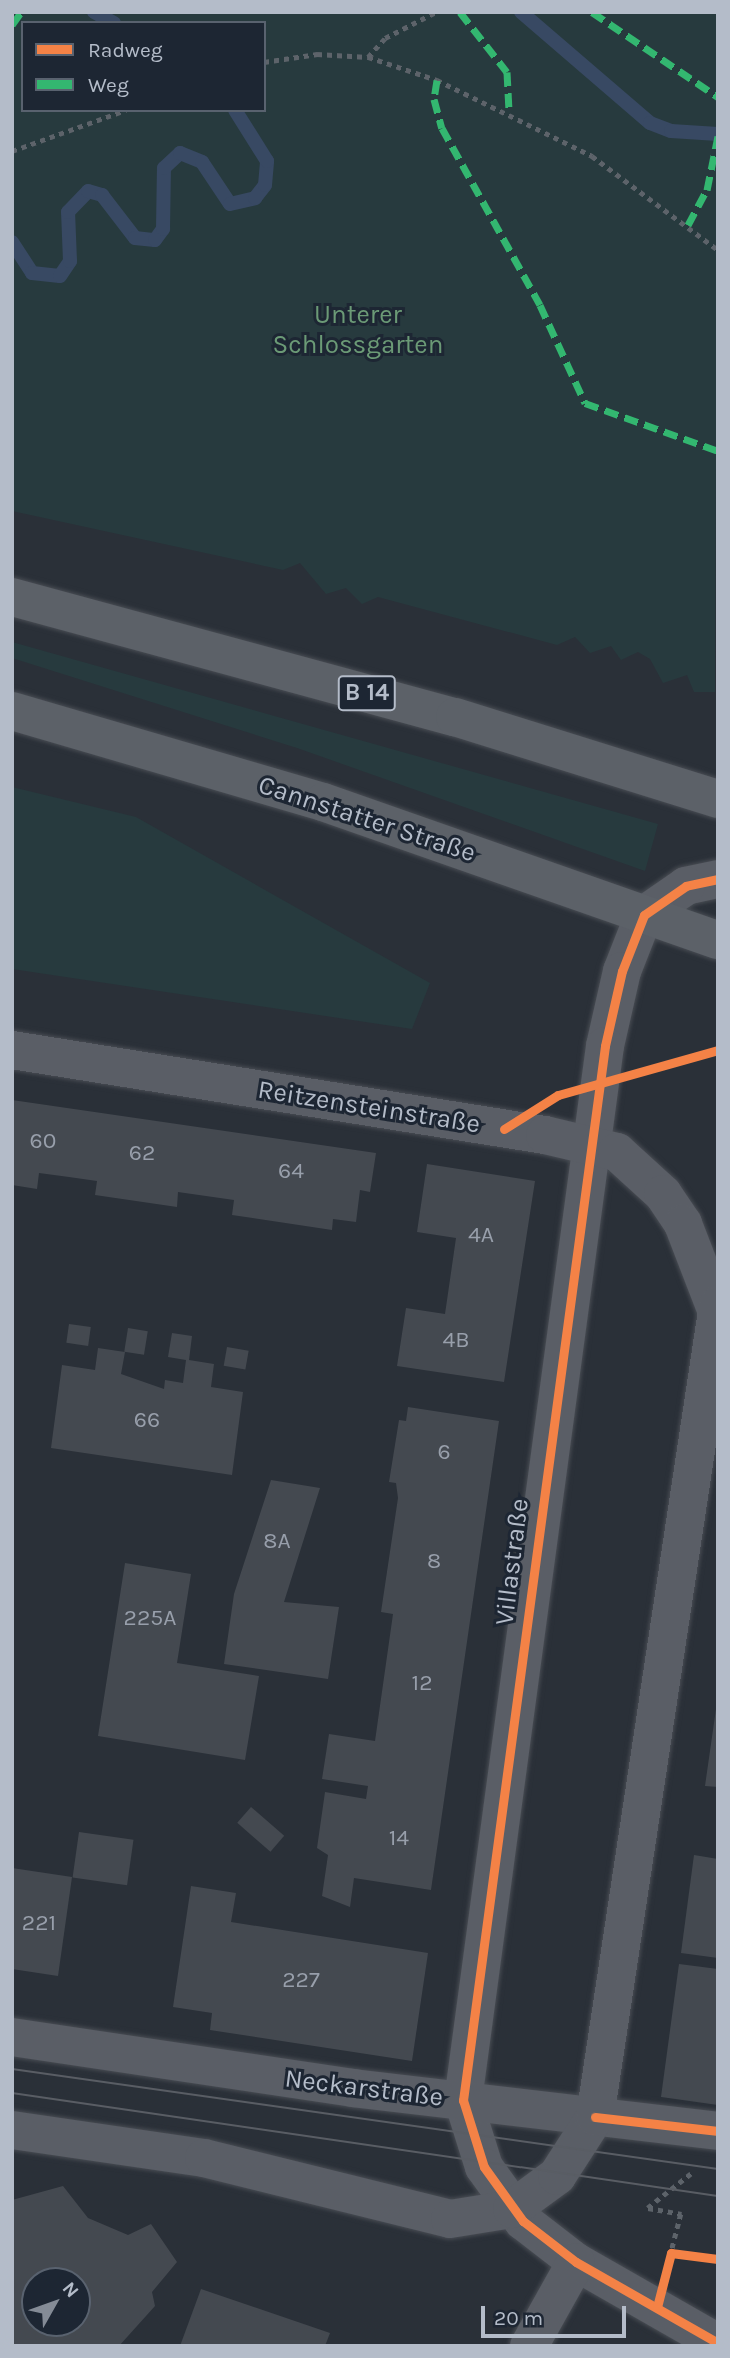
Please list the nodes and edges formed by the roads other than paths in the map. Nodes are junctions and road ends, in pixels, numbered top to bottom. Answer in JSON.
{"nodes":[{"id":1,"x":12,"y":597,"type":"edge"},
{"id":2,"x":12,"y":711,"type":"edge"},
{"id":3,"x":718,"y":799,"type":"edge"},
{"id":4,"x":718,"y":879,"type":"edge"},
{"id":5,"x":644,"y":915,"type":"junction"},
{"id":6,"x":718,"y":940,"type":"edge"},
{"id":7,"x":12,"y":1050,"type":"edge"},
{"id":8,"x":588,"y":1143,"type":"junction"},
{"id":9,"x":717,"y":1308,"type":"edge"},
{"id":10,"x":12,"y":2036,"type":"edge"},
{"id":11,"x":463,"y":2100,"type":"junction"},
{"id":12,"x":595,"y":2117,"type":"junction"},
{"id":13,"x":12,"y":2130,"type":"edge"},
{"id":14,"x":718,"y":2131,"type":"edge"},
{"id":15,"x":512,"y":2209,"type":"junction"},
{"id":16,"x":576,"y":2262,"type":"junction"},
{"id":17,"x":718,"y":2343,"type":"edge"},
{"id":18,"x":529,"y":2346,"type":"edge"}],
"edges":[{"from":1,"to":3,"type":"main road","number":"B 14"},
{"from":2,"to":5,"type":"main road","name":"Cannstatter Straße"},
{"from":4,"to":5,"type":"street"},
{"from":5,"to":6,"type":"main road","name":"Cannstatter Straße"},
{"from":5,"to":8,"type":"street","name":"Villastraße"},
{"from":7,"to":8,"type":"street","name":"Reitzensteinstraße"},
{"from":8,"to":9,"type":"street","name":"Reitzensteinstraße"},
{"from":8,"to":11,"type":"street","name":"Villastraße"},
{"from":9,"to":12,"type":"street"},
{"from":10,"to":11,"type":"street","name":"Neckarstraße"},
{"from":11,"to":12,"type":"street","name":"Neckarstraße"},
{"from":11,"to":15,"type":"street","name":"Villastraße"},
{"from":12,"to":14,"type":"street","name":"Neckarstraße"},
{"from":12,"to":15,"type":"street"},
{"from":13,"to":15,"type":"street"},
{"from":15,"to":16,"type":"street","name":"Villastraße"},
{"from":16,"to":17,"type":"street","name":"Villastraße"},
{"from":16,"to":18,"type":"street"}]}
